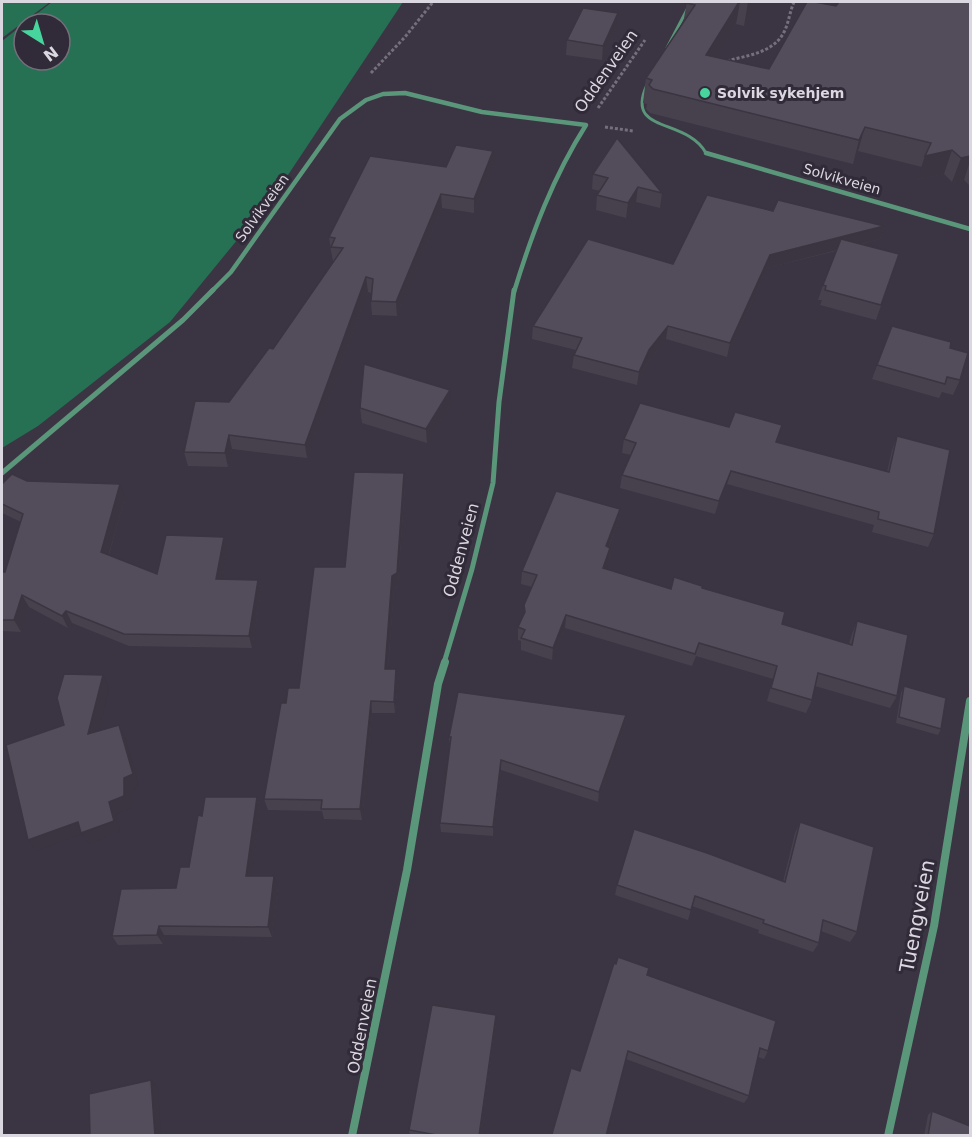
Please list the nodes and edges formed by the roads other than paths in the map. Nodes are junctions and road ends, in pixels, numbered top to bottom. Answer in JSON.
{"nodes":[{"id":1,"x":691,"y":2,"type":"edge"},
{"id":2,"x":663,"y":57,"type":"edge"},
{"id":3,"x":649,"y":81,"type":"edge"},
{"id":4,"x":586,"y":125,"type":"joint"},
{"id":5,"x":706,"y":153,"type":"joint"},
{"id":6,"x":970,"y":229,"type":"edge"},
{"id":7,"x":2,"y":473,"type":"edge"},
{"id":8,"x":970,"y":701,"type":"edge"},
{"id":9,"x":352,"y":1136,"type":"edge"},
{"id":10,"x":888,"y":1136,"type":"edge"}],
"edges":[{"from":1,"to":2,"type":"lane"},
{"from":3,"to":5,"type":"lane"},
{"from":4,"to":7,"type":"street","name":"Solvikveien"},
{"from":4,"to":9,"type":"street","name":"Oddenveien"},
{"from":5,"to":6,"type":"street","name":"Solvikveien"},
{"from":8,"to":10,"type":"street","name":"Tuengveien"}]}
